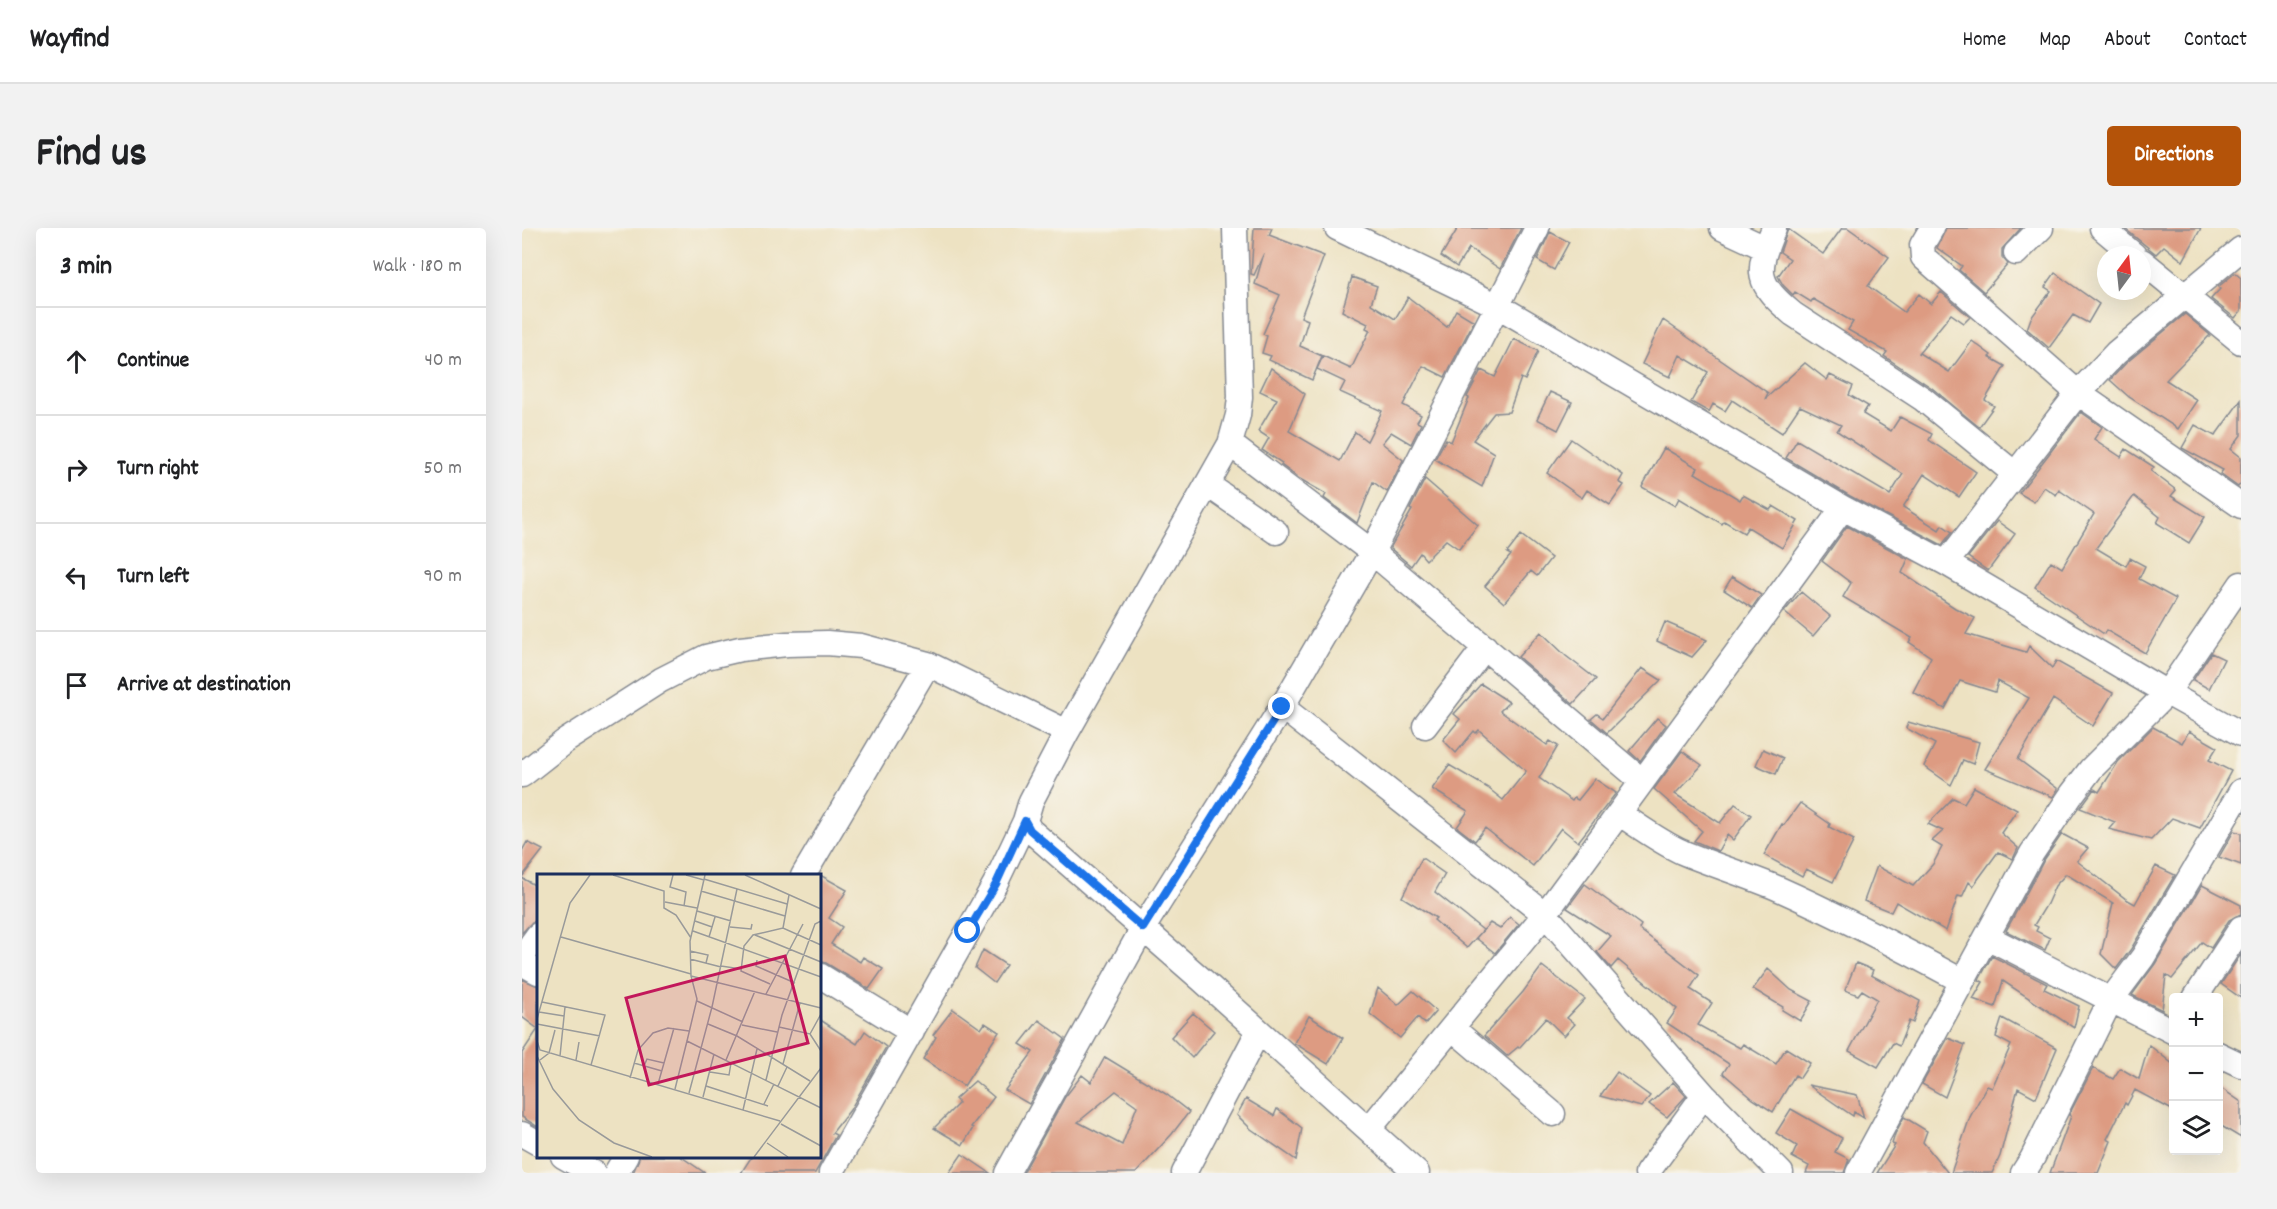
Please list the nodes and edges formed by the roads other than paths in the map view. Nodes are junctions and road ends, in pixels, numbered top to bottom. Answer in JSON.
{"nodes":[{"id":1,"x":1235,"y":228,"type":"edge"},
{"id":2,"x":1337,"y":228,"type":"edge"},
{"id":3,"x":1537,"y":228,"type":"edge"},
{"id":4,"x":1722,"y":228,"type":"edge"},
{"id":5,"x":1932,"y":228,"type":"edge"},
{"id":6,"x":2041,"y":228,"type":"edge"},
{"id":7,"x":2102,"y":228,"type":"edge"},
{"id":8,"x":1770,"y":238,"type":"edge"},
{"id":9,"x":2123,"y":246,"type":"edge"},
{"id":10,"x":2241,"y":249,"type":"edge"},
{"id":11,"x":2016,"y":253,"type":"dead end"},
{"id":12,"x":2151,"y":268,"type":"edge"},
{"id":13,"x":2185,"y":296,"type":"junction"},
{"id":14,"x":1498,"y":306,"type":"junction"},
{"id":15,"x":2241,"y":342,"type":"edge"},
{"id":16,"x":2078,"y":393,"type":"junction"},
{"id":17,"x":1230,"y":444,"type":"junction"},
{"id":18,"x":2015,"y":474,"type":"junction"},
{"id":19,"x":1208,"y":485,"type":"junction"},
{"id":20,"x":2241,"y":506,"type":"edge"},
{"id":21,"x":1843,"y":508,"type":"junction"},
{"id":22,"x":1276,"y":532,"type":"dead end"},
{"id":23,"x":1372,"y":552,"type":"junction"},
{"id":24,"x":1946,"y":563,"type":"junction"},
{"id":25,"x":2241,"y":584,"type":"edge"},
{"id":26,"x":1485,"y":647,"type":"junction"},
{"id":27,"x":928,"y":664,"type":"junction"},
{"id":28,"x":2166,"y":693,"type":"junction"},
{"id":29,"x":1282,"y":707,"type":"junction"},
{"id":30,"x":1425,"y":726,"type":"dead end"},
{"id":31,"x":1067,"y":732,"type":"junction"},
{"id":32,"x":2241,"y":734,"type":"edge"},
{"id":33,"x":522,"y":775,"type":"edge"},
{"id":34,"x":1642,"y":781,"type":"junction"},
{"id":35,"x":2241,"y":791,"type":"edge"},
{"id":36,"x":1620,"y":814,"type":"junction"},
{"id":37,"x":1025,"y":821,"type":"junction"},
{"id":38,"x":804,"y":874,"type":"edge"},
{"id":39,"x":1545,"y":914,"type":"junction"},
{"id":40,"x":1143,"y":928,"type":"junction"},
{"id":41,"x":2241,"y":928,"type":"edge"},
{"id":42,"x":537,"y":936,"type":"edge"},
{"id":43,"x":1987,"y":937,"type":"junction"},
{"id":44,"x":522,"y":957,"type":"edge"},
{"id":45,"x":522,"y":963,"type":"edge"},
{"id":46,"x":537,"y":971,"type":"edge"},
{"id":47,"x":820,"y":976,"type":"edge"},
{"id":48,"x":1962,"y":981,"type":"junction"},
{"id":49,"x":2198,"y":993,"type":"edge"},
{"id":50,"x":2110,"y":1001,"type":"junction"},
{"id":51,"x":1452,"y":1028,"type":"junction"},
{"id":52,"x":2169,"y":1029,"type":"edge"},
{"id":53,"x":912,"y":1032,"type":"junction"},
{"id":54,"x":1258,"y":1032,"type":"junction"},
{"id":55,"x":2223,"y":1056,"type":"edge"},
{"id":56,"x":2241,"y":1065,"type":"edge"},
{"id":57,"x":1704,"y":1095,"type":"junction"},
{"id":58,"x":1553,"y":1114,"type":"dead end"},
{"id":59,"x":1369,"y":1129,"type":"junction"},
{"id":60,"x":522,"y":1134,"type":"edge"},
{"id":61,"x":537,"y":1142,"type":"edge"},
{"id":62,"x":567,"y":1158,"type":"edge"},
{"id":63,"x":625,"y":1158,"type":"edge"},
{"id":64,"x":1413,"y":1171,"type":"edge"},
{"id":65,"x":593,"y":1173,"type":"edge"},
{"id":66,"x":616,"y":1173,"type":"edge"},
{"id":67,"x":831,"y":1173,"type":"edge"},
{"id":68,"x":1007,"y":1173,"type":"edge"},
{"id":69,"x":1184,"y":1173,"type":"edge"},
{"id":70,"x":1647,"y":1173,"type":"edge"},
{"id":71,"x":1780,"y":1173,"type":"edge"},
{"id":72,"x":1858,"y":1173,"type":"edge"},
{"id":73,"x":2023,"y":1173,"type":"edge"}],
"edges":[{"from":1,"to":17,"type":"street"},
{"from":2,"to":14,"type":"street"},
{"from":3,"to":14,"type":"street"},
{"from":4,"to":8,"type":"street"},
{"from":5,"to":16,"type":"street"},
{"from":6,"to":11,"type":"street"},
{"from":7,"to":9,"type":"street"},
{"from":8,"to":18,"type":"street"},
{"from":10,"to":13,"type":"street"},
{"from":12,"to":13,"type":"street"},
{"from":13,"to":15,"type":"street"},
{"from":13,"to":16,"type":"street"},
{"from":14,"to":21,"type":"street"},
{"from":14,"to":23,"type":"street"},
{"from":16,"to":18,"type":"street"},
{"from":16,"to":20,"type":"street"},
{"from":17,"to":19,"type":"street"},
{"from":17,"to":23,"type":"street"},
{"from":18,"to":24,"type":"street"},
{"from":19,"to":22,"type":"street"},
{"from":19,"to":31,"type":"street"},
{"from":21,"to":24,"type":"street"},
{"from":21,"to":34,"type":"street"},
{"from":23,"to":26,"type":"street"},
{"from":23,"to":29,"type":"street"},
{"from":24,"to":28,"type":"street"},
{"from":25,"to":28,"type":"street"},
{"from":26,"to":30,"type":"street"},
{"from":26,"to":34,"type":"street"},
{"from":27,"to":31,"type":"street"},
{"from":27,"to":33,"type":"street"},
{"from":27,"to":38,"type":"street"},
{"from":28,"to":32,"type":"street"},
{"from":28,"to":43,"type":"street"},
{"from":29,"to":39,"type":"street"},
{"from":29,"to":40,"type":"street"},
{"from":31,"to":37,"type":"street"},
{"from":34,"to":36,"type":"street"},
{"from":35,"to":50,"type":"street"},
{"from":36,"to":39,"type":"street"},
{"from":36,"to":48,"type":"street"},
{"from":37,"to":40,"type":"street"},
{"from":37,"to":53,"type":"street"},
{"from":39,"to":51,"type":"street"},
{"from":39,"to":57,"type":"street"},
{"from":40,"to":54,"type":"street"},
{"from":40,"to":68,"type":"street"},
{"from":41,"to":49,"type":"street"},
{"from":42,"to":44,"type":"street"},
{"from":43,"to":48,"type":"street"},
{"from":43,"to":50,"type":"street"},
{"from":45,"to":46,"type":"street"},
{"from":47,"to":53,"type":"street"},
{"from":48,"to":72,"type":"street"},
{"from":50,"to":52,"type":"street"},
{"from":50,"to":73,"type":"street"},
{"from":51,"to":58,"type":"street"},
{"from":51,"to":59,"type":"street"},
{"from":53,"to":67,"type":"street"},
{"from":54,"to":59,"type":"street"},
{"from":54,"to":69,"type":"street"},
{"from":55,"to":56,"type":"street"},
{"from":57,"to":70,"type":"street"},
{"from":57,"to":71,"type":"street"},
{"from":59,"to":64,"type":"street"},
{"from":60,"to":61,"type":"street"},
{"from":62,"to":65,"type":"street"},
{"from":63,"to":66,"type":"street"}]}
